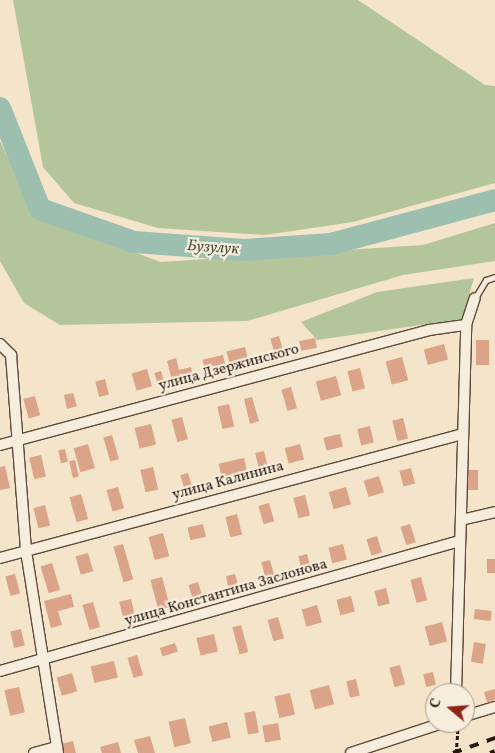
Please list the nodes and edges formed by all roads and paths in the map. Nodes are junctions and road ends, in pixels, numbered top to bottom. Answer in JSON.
{"nodes":[{"id":1,"x":495,"y":277,"type":"edge"},
{"id":2,"x":475,"y":298,"type":"joint"},
{"id":3,"x":466,"y":325,"type":"junction"},
{"id":4,"x":0,"y":344,"type":"edge"},
{"id":5,"x":463,"y":434,"type":"junction"},
{"id":6,"x":15,"y":441,"type":"junction"},
{"id":7,"x":0,"y":445,"type":"edge"},
{"id":8,"x":495,"y":512,"type":"edge"},
{"id":9,"x":461,"y":520,"type":"junction"},
{"id":10,"x":460,"y":541,"type":"junction"},
{"id":11,"x":26,"y":551,"type":"junction"},
{"id":12,"x":0,"y":558,"type":"edge"},
{"id":13,"x":43,"y":660,"type":"junction"},
{"id":14,"x":0,"y":671,"type":"edge"},
{"id":15,"x":456,"y":683,"type":"edge"},
{"id":16,"x":495,"y":707,"type":"edge"},
{"id":17,"x":475,"y":713,"type":"edge"},
{"id":18,"x":425,"y":729,"type":"edge"},
{"id":19,"x":457,"y":733,"type":"edge"},
{"id":20,"x":57,"y":750,"type":"edge"},
{"id":21,"x":34,"y":753,"type":"edge"},
{"id":22,"x":351,"y":753,"type":"edge"},
{"id":23,"x":456,"y":753,"type":"edge"}],
"edges":[{"from":1,"to":2,"type":"lane"},
{"from":2,"to":3,"type":"street"},
{"from":3,"to":5,"type":"street"},
{"from":3,"to":6,"type":"street","name":"улица Дзержинского"},
{"from":4,"to":6,"type":"street"},
{"from":5,"to":9,"type":"street"},
{"from":5,"to":11,"type":"street","name":"улица Калинина"},
{"from":6,"to":7,"type":"street","name":"улица Дзержинского"},
{"from":6,"to":11,"type":"street"},
{"from":8,"to":9,"type":"street"},
{"from":9,"to":10,"type":"street"},
{"from":10,"to":13,"type":"street","name":"улица Константина Заслонова"},
{"from":10,"to":15,"type":"street"},
{"from":11,"to":12,"type":"street","name":"улица Калинина"},
{"from":11,"to":13,"type":"street"},
{"from":13,"to":14,"type":"street","name":"улица Константина Заслонова"},
{"from":13,"to":20,"type":"street"},
{"from":16,"to":17,"type":"street"},
{"from":18,"to":22,"type":"street"},
{"from":19,"to":23,"type":"path"},
{"from":20,"to":21,"type":"street"}]}
